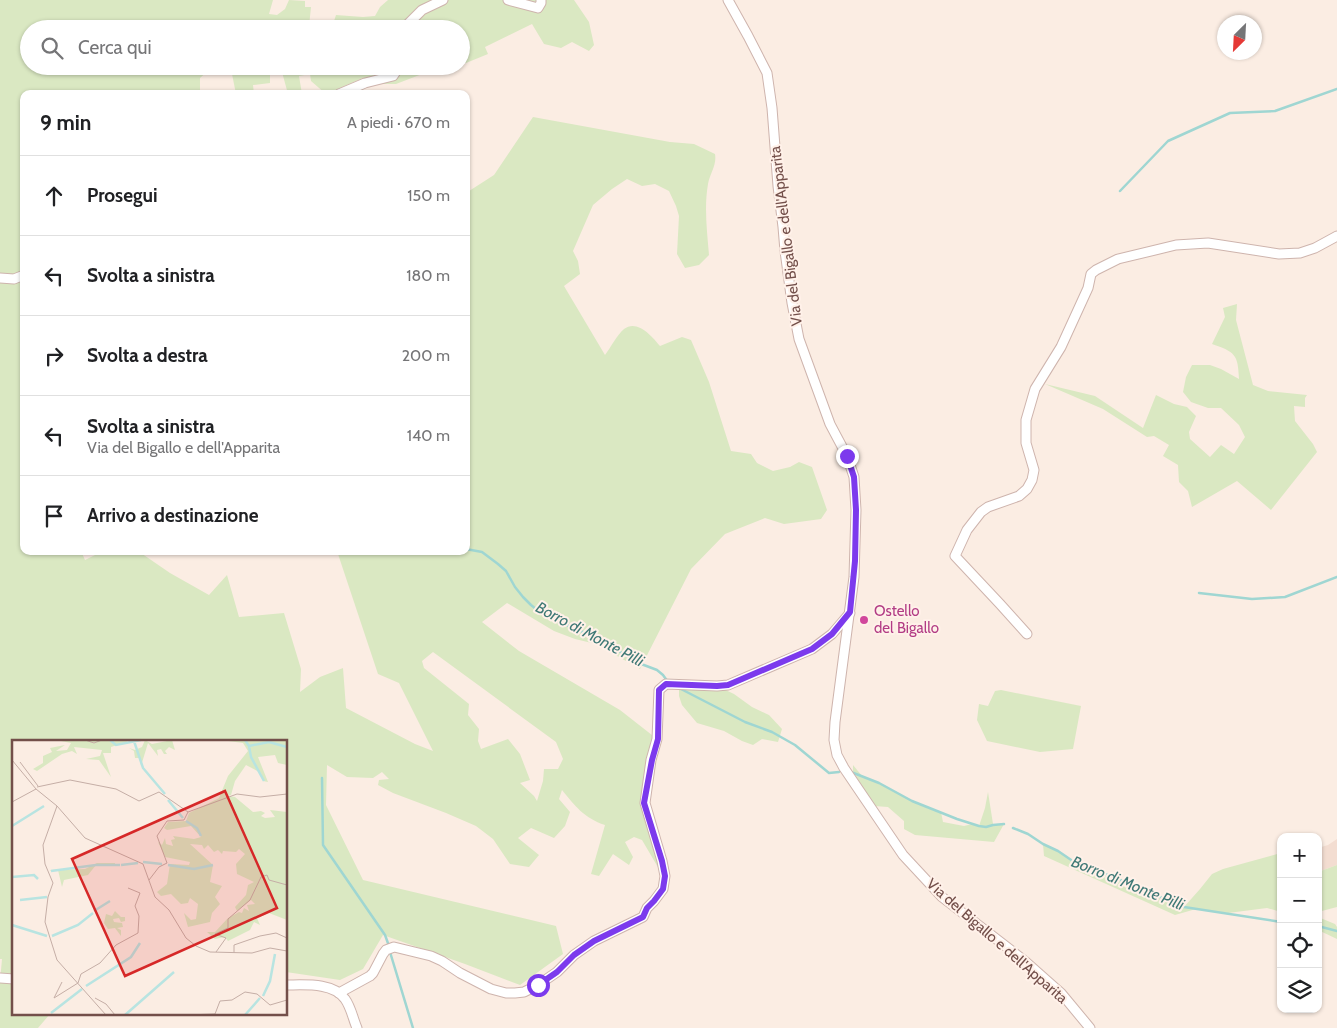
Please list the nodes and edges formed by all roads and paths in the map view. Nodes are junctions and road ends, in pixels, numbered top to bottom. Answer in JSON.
{"nodes":[{"id":1,"x":443,"y":0,"type":"edge"},
{"id":2,"x":508,"y":0,"type":"edge"},
{"id":3,"x":541,"y":0,"type":"edge"},
{"id":4,"x":728,"y":0,"type":"edge"},
{"id":5,"x":412,"y":20,"type":"edge"},
{"id":6,"x":393,"y":75,"type":"edge"},
{"id":7,"x":348,"y":90,"type":"edge"},
{"id":8,"x":1337,"y":236,"type":"edge"},
{"id":9,"x":20,"y":277,"type":"edge"},
{"id":10,"x":0,"y":278,"type":"edge"},
{"id":11,"x":850,"y":612,"type":"junction"},
{"id":12,"x":1027,"y":634,"type":"dead end"},
{"id":13,"x":288,"y":985,"type":"edge"},
{"id":14,"x":339,"y":993,"type":"junction"},
{"id":15,"x":357,"y":1028,"type":"edge"},
{"id":16,"x":1090,"y":1028,"type":"edge"}],
"edges":[{"from":1,"to":5,"type":"street"},
{"from":2,"to":3,"type":"street"},
{"from":4,"to":11,"type":"street","name":"Via del Bigallo e dell'Apparita"},
{"from":6,"to":7,"type":"street"},
{"from":8,"to":12,"type":"street"},
{"from":9,"to":10,"type":"street"},
{"from":11,"to":14,"type":"street"},
{"from":11,"to":16,"type":"street","name":"Via del Bigallo e dell'Apparita"},
{"from":13,"to":14,"type":"street"},
{"from":14,"to":15,"type":"street"}]}
